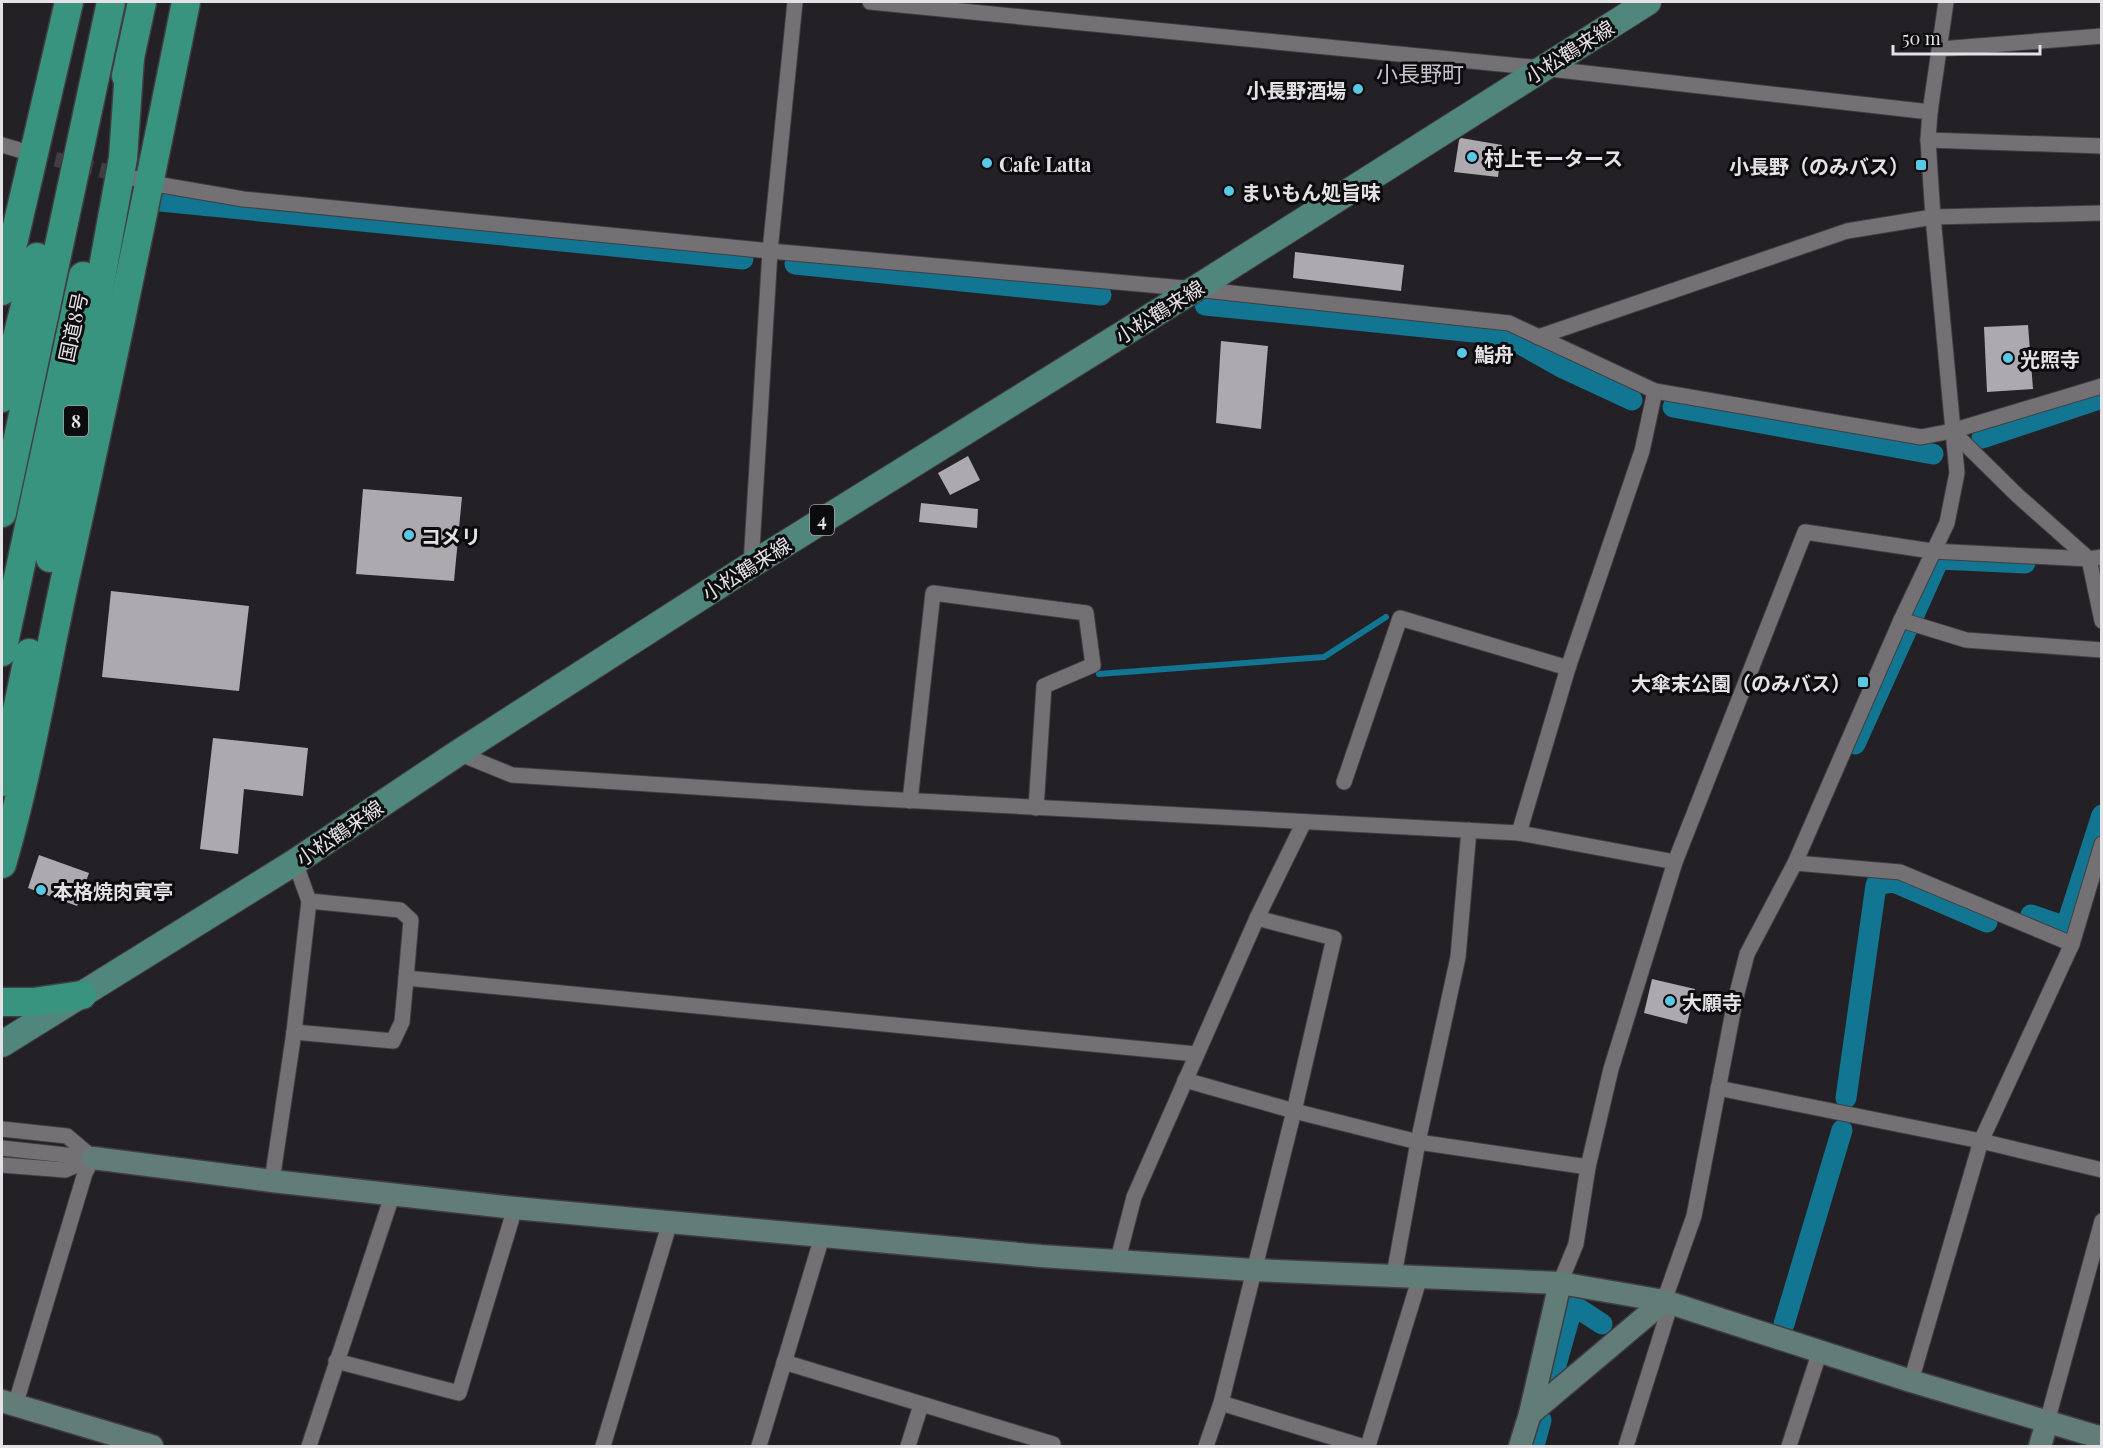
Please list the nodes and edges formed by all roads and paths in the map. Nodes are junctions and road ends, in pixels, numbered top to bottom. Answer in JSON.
{"nodes":[{"id":1,"x":69,"y":2,"type":"edge"},
{"id":2,"x":111,"y":2,"type":"edge"},
{"id":3,"x":142,"y":2,"type":"edge"},
{"id":4,"x":186,"y":2,"type":"edge"},
{"id":5,"x":795,"y":2,"type":"edge"},
{"id":6,"x":870,"y":2,"type":"edge"},
{"id":7,"x":1647,"y":2,"type":"edge"},
{"id":8,"x":1946,"y":2,"type":"edge"},
{"id":9,"x":2102,"y":36,"type":"edge"},
{"id":10,"x":101,"y":49,"type":"junction"},
{"id":11,"x":1940,"y":50,"type":"junction"},
{"id":12,"x":130,"y":57,"type":"junction"},
{"id":13,"x":1541,"y":68,"type":"junction"},
{"id":14,"x":1930,"y":112,"type":"junction"},
{"id":15,"x":1928,"y":140,"type":"junction"},
{"id":16,"x":2,"y":146,"type":"edge"},
{"id":17,"x":2102,"y":146,"type":"edge"},
{"id":18,"x":33,"y":153,"type":"junction"},
{"id":19,"x":140,"y":180,"type":"junction"},
{"id":20,"x":2102,"y":213,"type":"edge"},
{"id":21,"x":1933,"y":218,"type":"junction"},
{"id":22,"x":770,"y":251,"type":"junction"},
{"id":23,"x":1195,"y":290,"type":"junction"},
{"id":24,"x":2,"y":291,"type":"edge"},
{"id":25,"x":1538,"y":337,"type":"junction"},
{"id":26,"x":2102,"y":386,"type":"edge"},
{"id":27,"x":1655,"y":391,"type":"junction"},
{"id":28,"x":2,"y":398,"type":"edge"},
{"id":29,"x":1952,"y":430,"type":"junction"},
{"id":30,"x":2,"y":513,"type":"edge"},
{"id":31,"x":1932,"y":551,"type":"junction"},
{"id":32,"x":2095,"y":558,"type":"edge"},
{"id":33,"x":751,"y":565,"type":"junction"},
{"id":34,"x":1901,"y":620,"type":"junction"},
{"id":35,"x":2102,"y":621,"type":"edge"},
{"id":36,"x":2102,"y":650,"type":"edge"},
{"id":37,"x":2,"y":652,"type":"edge"},
{"id":38,"x":1568,"y":668,"type":"junction"},
{"id":39,"x":458,"y":753,"type":"junction"},
{"id":40,"x":2,"y":782,"type":"edge"},
{"id":41,"x":1344,"y":782,"type":"dead end"},
{"id":42,"x":910,"y":801,"type":"junction"},
{"id":43,"x":1036,"y":808,"type":"junction"},
{"id":44,"x":1304,"y":822,"type":"junction"},
{"id":45,"x":1469,"y":830,"type":"junction"},
{"id":46,"x":1519,"y":833,"type":"junction"},
{"id":47,"x":2102,"y":844,"type":"edge"},
{"id":48,"x":295,"y":862,"type":"junction"},
{"id":49,"x":1675,"y":862,"type":"junction"},
{"id":50,"x":1795,"y":863,"type":"junction"},
{"id":51,"x":2,"y":864,"type":"edge"},
{"id":52,"x":309,"y":901,"type":"junction"},
{"id":53,"x":1257,"y":918,"type":"junction"},
{"id":54,"x":2072,"y":944,"type":"junction"},
{"id":55,"x":406,"y":978,"type":"junction"},
{"id":56,"x":82,"y":995,"type":"junction"},
{"id":57,"x":2,"y":1002,"type":"edge"},
{"id":58,"x":294,"y":1032,"type":"junction"},
{"id":59,"x":2,"y":1044,"type":"edge"},
{"id":60,"x":1196,"y":1054,"type":"junction"},
{"id":61,"x":1185,"y":1080,"type":"junction"},
{"id":62,"x":1718,"y":1088,"type":"junction"},
{"id":63,"x":1294,"y":1111,"type":"junction"},
{"id":64,"x":2,"y":1129,"type":"edge"},
{"id":65,"x":1981,"y":1141,"type":"junction"},
{"id":66,"x":1418,"y":1142,"type":"junction"},
{"id":67,"x":2,"y":1148,"type":"edge"},
{"id":68,"x":93,"y":1158,"type":"junction"},
{"id":69,"x":2,"y":1165,"type":"edge"},
{"id":70,"x":1588,"y":1167,"type":"junction"},
{"id":71,"x":2102,"y":1170,"type":"edge"},
{"id":72,"x":272,"y":1181,"type":"junction"},
{"id":73,"x":393,"y":1193,"type":"junction"},
{"id":74,"x":515,"y":1208,"type":"junction"},
{"id":75,"x":2102,"y":1221,"type":"edge"},
{"id":76,"x":670,"y":1222,"type":"junction"},
{"id":77,"x":822,"y":1237,"type":"junction"},
{"id":78,"x":1117,"y":1263,"type":"junction"},
{"id":79,"x":1253,"y":1270,"type":"junction"},
{"id":80,"x":1394,"y":1275,"type":"junction"},
{"id":81,"x":1420,"y":1277,"type":"junction"},
{"id":82,"x":1560,"y":1283,"type":"junction"},
{"id":83,"x":1668,"y":1302,"type":"junction"},
{"id":84,"x":1820,"y":1351,"type":"junction"},
{"id":85,"x":336,"y":1360,"type":"junction"},
{"id":86,"x":784,"y":1362,"type":"junction"},
{"id":87,"x":1911,"y":1381,"type":"junction"},
{"id":88,"x":8,"y":1403,"type":"edge"},
{"id":89,"x":1221,"y":1403,"type":"junction"},
{"id":90,"x":921,"y":1405,"type":"junction"},
{"id":91,"x":1530,"y":1414,"type":"junction"},
{"id":92,"x":2047,"y":1422,"type":"junction"},
{"id":93,"x":2102,"y":1438,"type":"edge"},
{"id":94,"x":152,"y":1446,"type":"edge"},
{"id":95,"x":309,"y":1446,"type":"edge"},
{"id":96,"x":603,"y":1446,"type":"edge"},
{"id":97,"x":759,"y":1446,"type":"edge"},
{"id":98,"x":908,"y":1446,"type":"edge"},
{"id":99,"x":1056,"y":1446,"type":"edge"},
{"id":100,"x":1206,"y":1446,"type":"edge"},
{"id":101,"x":1361,"y":1446,"type":"edge"},
{"id":102,"x":1368,"y":1446,"type":"edge"},
{"id":103,"x":1520,"y":1446,"type":"edge"},
{"id":104,"x":1626,"y":1446,"type":"edge"},
{"id":105,"x":1789,"y":1446,"type":"edge"},
{"id":106,"x":2040,"y":1446,"type":"edge"}],
"edges":[{"from":1,"to":18,"type":"highway"},
{"from":2,"to":10,"type":"highway","name":"国道8号"},
{"from":3,"to":12,"type":"highway","name":"国道8号","number":"8"},
{"from":4,"to":19,"type":"highway"},
{"from":5,"to":22,"type":"street"},
{"from":6,"to":13,"type":"street"},
{"from":7,"to":13,"type":"main road","name":"小松鶴来線","number":"4"},
{"from":8,"to":11,"type":"street"},
{"from":9,"to":11,"type":"street"},
{"from":10,"to":28,"type":"highway"},
{"from":10,"to":30,"type":"highway","name":"国道8号"},
{"from":11,"to":14,"type":"street"},
{"from":12,"to":37,"type":"highway","name":"国道8号","number":"8"},
{"from":12,"to":40,"type":"highway","number":"8"},
{"from":13,"to":14,"type":"street"},
{"from":13,"to":23,"type":"main road","name":"小松鶴来線","number":"4"},
{"from":14,"to":15,"type":"street"},
{"from":15,"to":17,"type":"street"},
{"from":15,"to":21,"type":"street"},
{"from":16,"to":18,"type":"street"},
{"from":18,"to":24,"type":"highway"},
{"from":19,"to":22,"type":"street"},
{"from":19,"to":51,"type":"highway"},
{"from":20,"to":21,"type":"street"},
{"from":21,"to":25,"type":"street"},
{"from":21,"to":29,"type":"street"},
{"from":22,"to":23,"type":"street"},
{"from":22,"to":33,"type":"street"},
{"from":23,"to":25,"type":"street"},
{"from":23,"to":33,"type":"main road","name":"小松鶴来線","number":"4"},
{"from":25,"to":27,"type":"street"},
{"from":26,"to":29,"type":"street"},
{"from":27,"to":29,"type":"street"},
{"from":27,"to":38,"type":"street"},
{"from":29,"to":31,"type":"street"},
{"from":29,"to":32,"type":"street"},
{"from":31,"to":32,"type":"street"},
{"from":31,"to":34,"type":"street"},
{"from":31,"to":49,"type":"street"},
{"from":32,"to":35,"type":"street"},
{"from":33,"to":39,"type":"main road","name":"小松鶴来線","number":"4"},
{"from":34,"to":36,"type":"street"},
{"from":34,"to":50,"type":"street"},
{"from":38,"to":41,"type":"street"},
{"from":38,"to":46,"type":"street"},
{"from":39,"to":42,"type":"street"},
{"from":39,"to":48,"type":"main road","name":"小松鶴来線","number":"4"},
{"from":42,"to":43,"type":"street"},
{"from":42,"to":43,"type":"street"},
{"from":43,"to":44,"type":"street"},
{"from":44,"to":45,"type":"street"},
{"from":44,"to":53,"type":"street"},
{"from":45,"to":46,"type":"street"},
{"from":45,"to":66,"type":"street"},
{"from":46,"to":49,"type":"street"},
{"from":47,"to":54,"type":"street"},
{"from":48,"to":52,"type":"street"},
{"from":48,"to":56,"type":"main road","name":"小松鶴来線","number":"4"},
{"from":49,"to":70,"type":"street"},
{"from":50,"to":54,"type":"street"},
{"from":50,"to":62,"type":"street"},
{"from":52,"to":55,"type":"street"},
{"from":52,"to":58,"type":"street"},
{"from":53,"to":60,"type":"street"},
{"from":53,"to":63,"type":"street"},
{"from":54,"to":65,"type":"street"},
{"from":55,"to":58,"type":"street"},
{"from":55,"to":60,"type":"street"},
{"from":56,"to":57,"type":"highway"},
{"from":56,"to":59,"type":"main road","name":"小松鶴来線","number":"4"},
{"from":58,"to":72,"type":"street"},
{"from":60,"to":61,"type":"street"},
{"from":61,"to":63,"type":"street"},
{"from":61,"to":78,"type":"street"},
{"from":62,"to":65,"type":"street"},
{"from":62,"to":83,"type":"street"},
{"from":63,"to":66,"type":"street"},
{"from":63,"to":79,"type":"street"},
{"from":64,"to":68,"type":"street"},
{"from":65,"to":71,"type":"street"},
{"from":65,"to":87,"type":"street"},
{"from":66,"to":70,"type":"street"},
{"from":66,"to":80,"type":"street"},
{"from":67,"to":68,"type":"street"},
{"from":68,"to":69,"type":"street"},
{"from":68,"to":72,"type":"street"},
{"from":68,"to":88,"type":"street"},
{"from":70,"to":82,"type":"street"},
{"from":72,"to":73,"type":"street"},
{"from":73,"to":74,"type":"street"},
{"from":73,"to":85,"type":"street"},
{"from":74,"to":76,"type":"street"},
{"from":74,"to":85,"type":"street"},
{"from":75,"to":92,"type":"street"},
{"from":76,"to":77,"type":"street"},
{"from":76,"to":96,"type":"street"},
{"from":77,"to":78,"type":"street"},
{"from":77,"to":86,"type":"street"},
{"from":78,"to":79,"type":"street"},
{"from":79,"to":80,"type":"street"},
{"from":79,"to":89,"type":"street"},
{"from":80,"to":81,"type":"street"},
{"from":81,"to":82,"type":"street"},
{"from":81,"to":102,"type":"street"},
{"from":82,"to":83,"type":"street"},
{"from":82,"to":91,"type":"street"},
{"from":83,"to":84,"type":"street"},
{"from":83,"to":91,"type":"street"},
{"from":83,"to":104,"type":"street"},
{"from":84,"to":87,"type":"street"},
{"from":84,"to":105,"type":"street"},
{"from":85,"to":95,"type":"street"},
{"from":86,"to":90,"type":"street"},
{"from":86,"to":97,"type":"street"},
{"from":87,"to":92,"type":"street"},
{"from":88,"to":94,"type":"street"},
{"from":89,"to":100,"type":"street"},
{"from":89,"to":101,"type":"street"},
{"from":90,"to":98,"type":"street"},
{"from":90,"to":99,"type":"street"},
{"from":91,"to":103,"type":"street"},
{"from":92,"to":93,"type":"street"},
{"from":92,"to":106,"type":"street"}]}
